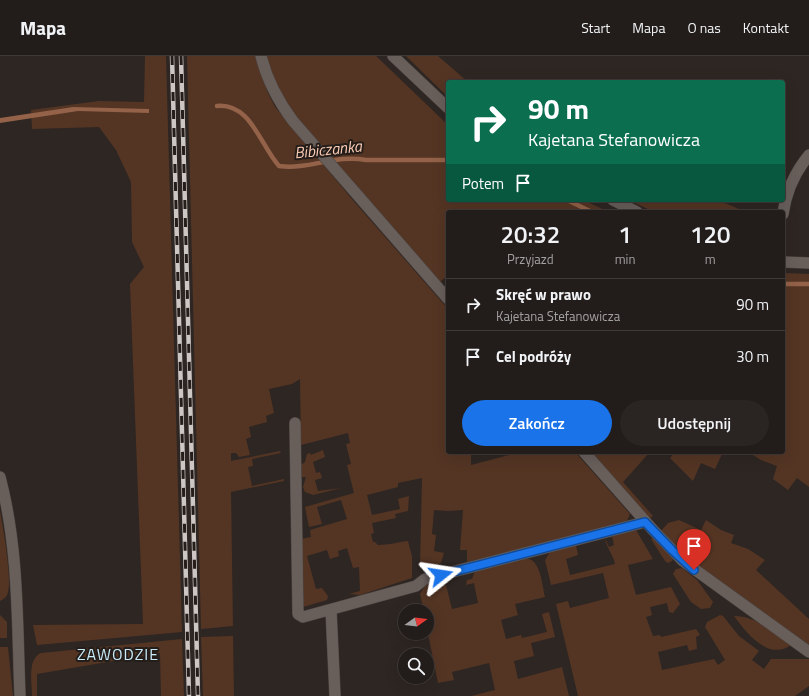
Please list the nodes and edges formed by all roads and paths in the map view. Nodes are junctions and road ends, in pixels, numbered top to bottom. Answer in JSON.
{"nodes":[{"id":1,"x":261,"y":56,"type":"edge"},
{"id":2,"x":393,"y":56,"type":"edge"},
{"id":3,"x":446,"y":106,"type":"edge"},
{"id":4,"x":809,"y":155,"type":"edge"},
{"id":5,"x":617,"y":202,"type":"edge"},
{"id":6,"x":633,"y":210,"type":"edge"},
{"id":7,"x":784,"y":210,"type":"edge"},
{"id":8,"x":785,"y":262,"type":"edge"},
{"id":9,"x":809,"y":263,"type":"edge"},
{"id":10,"x":446,"y":297,"type":"edge"},
{"id":11,"x":296,"y":423,"type":"dead end"},
{"id":12,"x":586,"y":454,"type":"edge"},
{"id":13,"x":0,"y":477,"type":"edge"},
{"id":14,"x":645,"y":522,"type":"junction"},
{"id":15,"x":331,"y":610,"type":"junction"},
{"id":16,"x":809,"y":652,"type":"edge"},
{"id":17,"x":20,"y":696,"type":"edge"},
{"id":18,"x":335,"y":696,"type":"edge"}],
"edges":[{"from":1,"to":10,"type":"street"},
{"from":2,"to":3,"type":"street"},
{"from":4,"to":7,"type":"street"},
{"from":5,"to":6,"type":"street"},
{"from":8,"to":9,"type":"street"},
{"from":11,"to":15,"type":"street"},
{"from":12,"to":14,"type":"street"},
{"from":13,"to":17,"type":"street"},
{"from":14,"to":15,"type":"street"},
{"from":14,"to":16,"type":"street"},
{"from":15,"to":18,"type":"street"}]}
